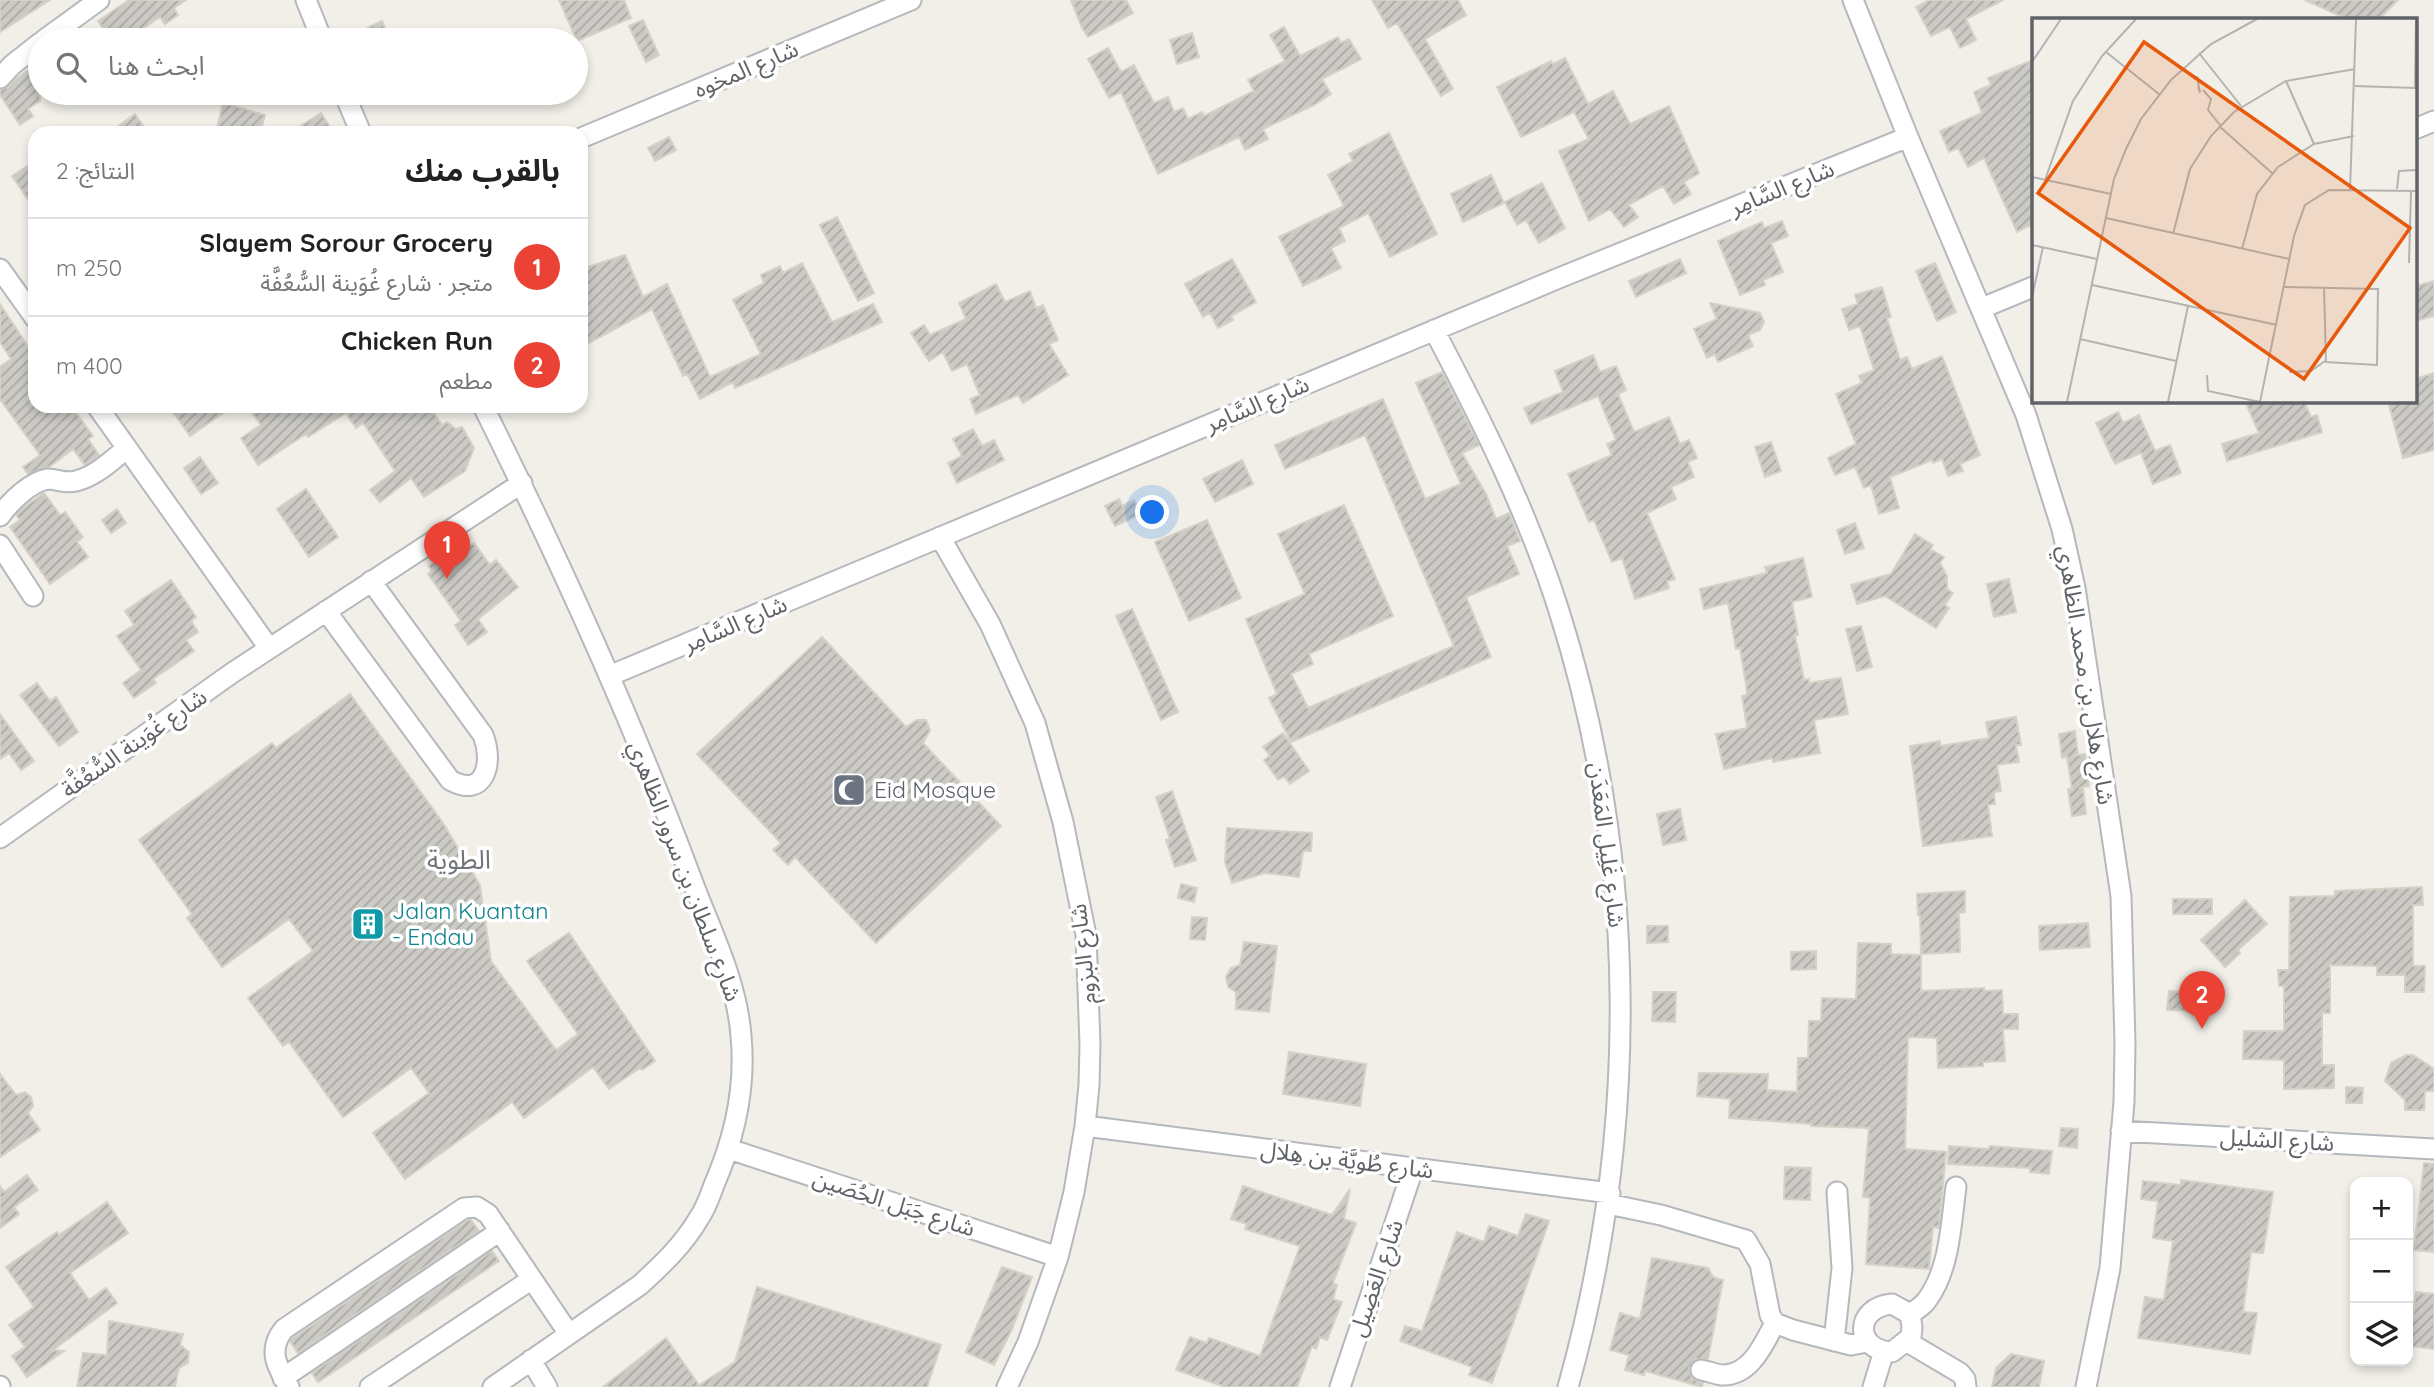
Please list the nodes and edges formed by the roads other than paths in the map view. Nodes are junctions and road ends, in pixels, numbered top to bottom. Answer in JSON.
{"nodes":[{"id":1,"x":99,"y":0,"type":"edge"},
{"id":2,"x":306,"y":0,"type":"edge"},
{"id":3,"x":911,"y":0,"type":"edge"},
{"id":4,"x":1853,"y":0,"type":"edge"},
{"id":5,"x":61,"y":28,"type":"edge"},
{"id":6,"x":317,"y":28,"type":"edge"},
{"id":7,"x":28,"y":53,"type":"edge"},
{"id":8,"x":0,"y":78,"type":"edge"},
{"id":9,"x":349,"y":105,"type":"edge"},
{"id":10,"x":2434,"y":121,"type":"edge"},
{"id":11,"x":358,"y":126,"type":"edge"},
{"id":12,"x":2416,"y":129,"type":"edge"},
{"id":13,"x":588,"y":135,"type":"edge"},
{"id":14,"x":1908,"y":137,"type":"junction"},
{"id":15,"x":0,"y":269,"type":"edge"},
{"id":16,"x":2032,"y":287,"type":"edge"},
{"id":17,"x":28,"y":308,"type":"edge"},
{"id":18,"x":1982,"y":308,"type":"junction"},
{"id":19,"x":1434,"y":330,"type":"junction"},
{"id":20,"x":102,"y":413,"type":"edge"},
{"id":21,"x":487,"y":413,"type":"edge"},
{"id":22,"x":127,"y":448,"type":"junction"},
{"id":23,"x":522,"y":483,"type":"junction"},
{"id":24,"x":0,"y":516,"type":"edge"},
{"id":25,"x":940,"y":537,"type":"junction"},
{"id":26,"x":0,"y":545,"type":"edge"},
{"id":27,"x":371,"y":581,"type":"junction"},
{"id":28,"x":33,"y":596,"type":"dead end"},
{"id":29,"x":326,"y":611,"type":"junction"},
{"id":30,"x":269,"y":648,"type":"junction"},
{"id":31,"x":609,"y":676,"type":"junction"},
{"id":32,"x":0,"y":838,"type":"edge"},
{"id":33,"x":1085,"y":1126,"type":"junction"},
{"id":34,"x":2121,"y":1131,"type":"junction"},
{"id":35,"x":730,"y":1149,"type":"junction"},
{"id":36,"x":2434,"y":1149,"type":"edge"},
{"id":37,"x":1413,"y":1169,"type":"junction"},
{"id":38,"x":1956,"y":1186,"type":"dead end"},
{"id":39,"x":1837,"y":1192,"type":"dead end"},
{"id":40,"x":1609,"y":1199,"type":"junction"},
{"id":41,"x":500,"y":1231,"type":"junction"},
{"id":42,"x":1058,"y":1257,"type":"junction"},
{"id":43,"x":532,"y":1279,"type":"junction"},
{"id":44,"x":1910,"y":1314,"type":"junction"},
{"id":45,"x":1775,"y":1323,"type":"junction"},
{"id":46,"x":569,"y":1335,"type":"junction"},
{"id":47,"x":1834,"y":1341,"type":"junction"},
{"id":48,"x":1906,"y":1341,"type":"junction"},
{"id":49,"x":1876,"y":1347,"type":"junction"},
{"id":50,"x":531,"y":1360,"type":"junction"},
{"id":51,"x":1701,"y":1370,"type":"dead end"},
{"id":52,"x":286,"y":1382,"type":"edge"},
{"id":53,"x":370,"y":1387,"type":"edge"},
{"id":54,"x":493,"y":1387,"type":"edge"},
{"id":55,"x":547,"y":1387,"type":"edge"},
{"id":56,"x":1007,"y":1387,"type":"edge"},
{"id":57,"x":1340,"y":1387,"type":"edge"},
{"id":58,"x":1569,"y":1387,"type":"edge"},
{"id":59,"x":1873,"y":1387,"type":"edge"},
{"id":60,"x":1966,"y":1387,"type":"edge"},
{"id":61,"x":2086,"y":1387,"type":"edge"}],
"edges":[{"from":1,"to":5,"type":"street"},
{"from":2,"to":6,"type":"street"},
{"from":3,"to":13,"type":"street","name":"شارع المخوه"},
{"from":4,"to":14,"type":"street","name":"شارع هلال بن محمد الظاهري"},
{"from":7,"to":8,"type":"street"},
{"from":9,"to":11,"type":"street"},
{"from":10,"to":12,"type":"street"},
{"from":14,"to":18,"type":"street","name":"شارع هلال بن محمد الظاهري"},
{"from":14,"to":19,"type":"street","name":"شارع السَّامِر"},
{"from":15,"to":17,"type":"street"},
{"from":16,"to":18,"type":"street"},
{"from":18,"to":34,"type":"street","name":"شارع هلال بن محمد الظاهري"},
{"from":19,"to":25,"type":"street","name":"شارع السَّامِر"},
{"from":19,"to":40,"type":"street","name":"شارع غَلِيل المَعَدَن"},
{"from":20,"to":22,"type":"street"},
{"from":21,"to":23,"type":"street","name":"شارع سلطان بن سرور الظاهري"},
{"from":22,"to":24,"type":"street"},
{"from":22,"to":30,"type":"street"},
{"from":23,"to":27,"type":"street","name":"شارع غُوَينة السُّعُفَّة"},
{"from":23,"to":31,"type":"street","name":"شارع سلطان بن سرور الظاهري"},
{"from":25,"to":31,"type":"street","name":"شارع السَّامِر"},
{"from":25,"to":33,"type":"street","name":"شارع البزوم"},
{"from":26,"to":28,"type":"street"},
{"from":27,"to":29,"type":"street","name":"شارع غُوَينة السُّعُفَّة"},
{"from":27,"to":29,"type":"street"},
{"from":29,"to":30,"type":"street","name":"شارع غُوَينة السُّعُفَّة"},
{"from":30,"to":32,"type":"street","name":"شارع غُوَينة السُّعُفَّة"},
{"from":31,"to":35,"type":"street","name":"شارع سلطان بن سرور الظاهري"},
{"from":33,"to":37,"type":"street","name":"شارع طُويَّة بن هِلال"},
{"from":33,"to":42,"type":"street","name":"شارع البزوم"},
{"from":34,"to":36,"type":"street","name":"شارع الشليل"},
{"from":34,"to":61,"type":"street","name":"شارع هلال بن محمد الظاهري"},
{"from":35,"to":42,"type":"street","name":"شارع جَبَل الحُصَين"},
{"from":35,"to":46,"type":"street","name":"شارع سلطان بن سرور الظاهري"},
{"from":37,"to":40,"type":"street","name":"شارع طُويَّة بن هِلال"},
{"from":37,"to":57,"type":"street","name":"شارع العَضِيل"},
{"from":38,"to":44,"type":"street"},
{"from":39,"to":47,"type":"street"},
{"from":40,"to":45,"type":"street","name":"شارع طُويَّة بن هِلال"},
{"from":40,"to":58,"type":"street","name":"شارع غَلِيل المَعَدَن"},
{"from":41,"to":43,"type":"street"},
{"from":41,"to":52,"type":"street"},
{"from":41,"to":52,"type":"street"},
{"from":42,"to":56,"type":"street","name":"شارع البزوم"},
{"from":43,"to":46,"type":"street"},
{"from":43,"to":53,"type":"street"},
{"from":44,"to":48,"type":"street"},
{"from":44,"to":49,"type":"street"},
{"from":45,"to":47,"type":"street"},
{"from":45,"to":51,"type":"street"},
{"from":46,"to":50,"type":"street","name":"شارع سلطان بن سرور الظاهري"},
{"from":47,"to":49,"type":"street"},
{"from":48,"to":49,"type":"street"},
{"from":48,"to":60,"type":"street"},
{"from":49,"to":59,"type":"street"},
{"from":50,"to":54,"type":"street","name":"شارع سلطان بن سرور الظاهري"},
{"from":50,"to":55,"type":"street"}]}
